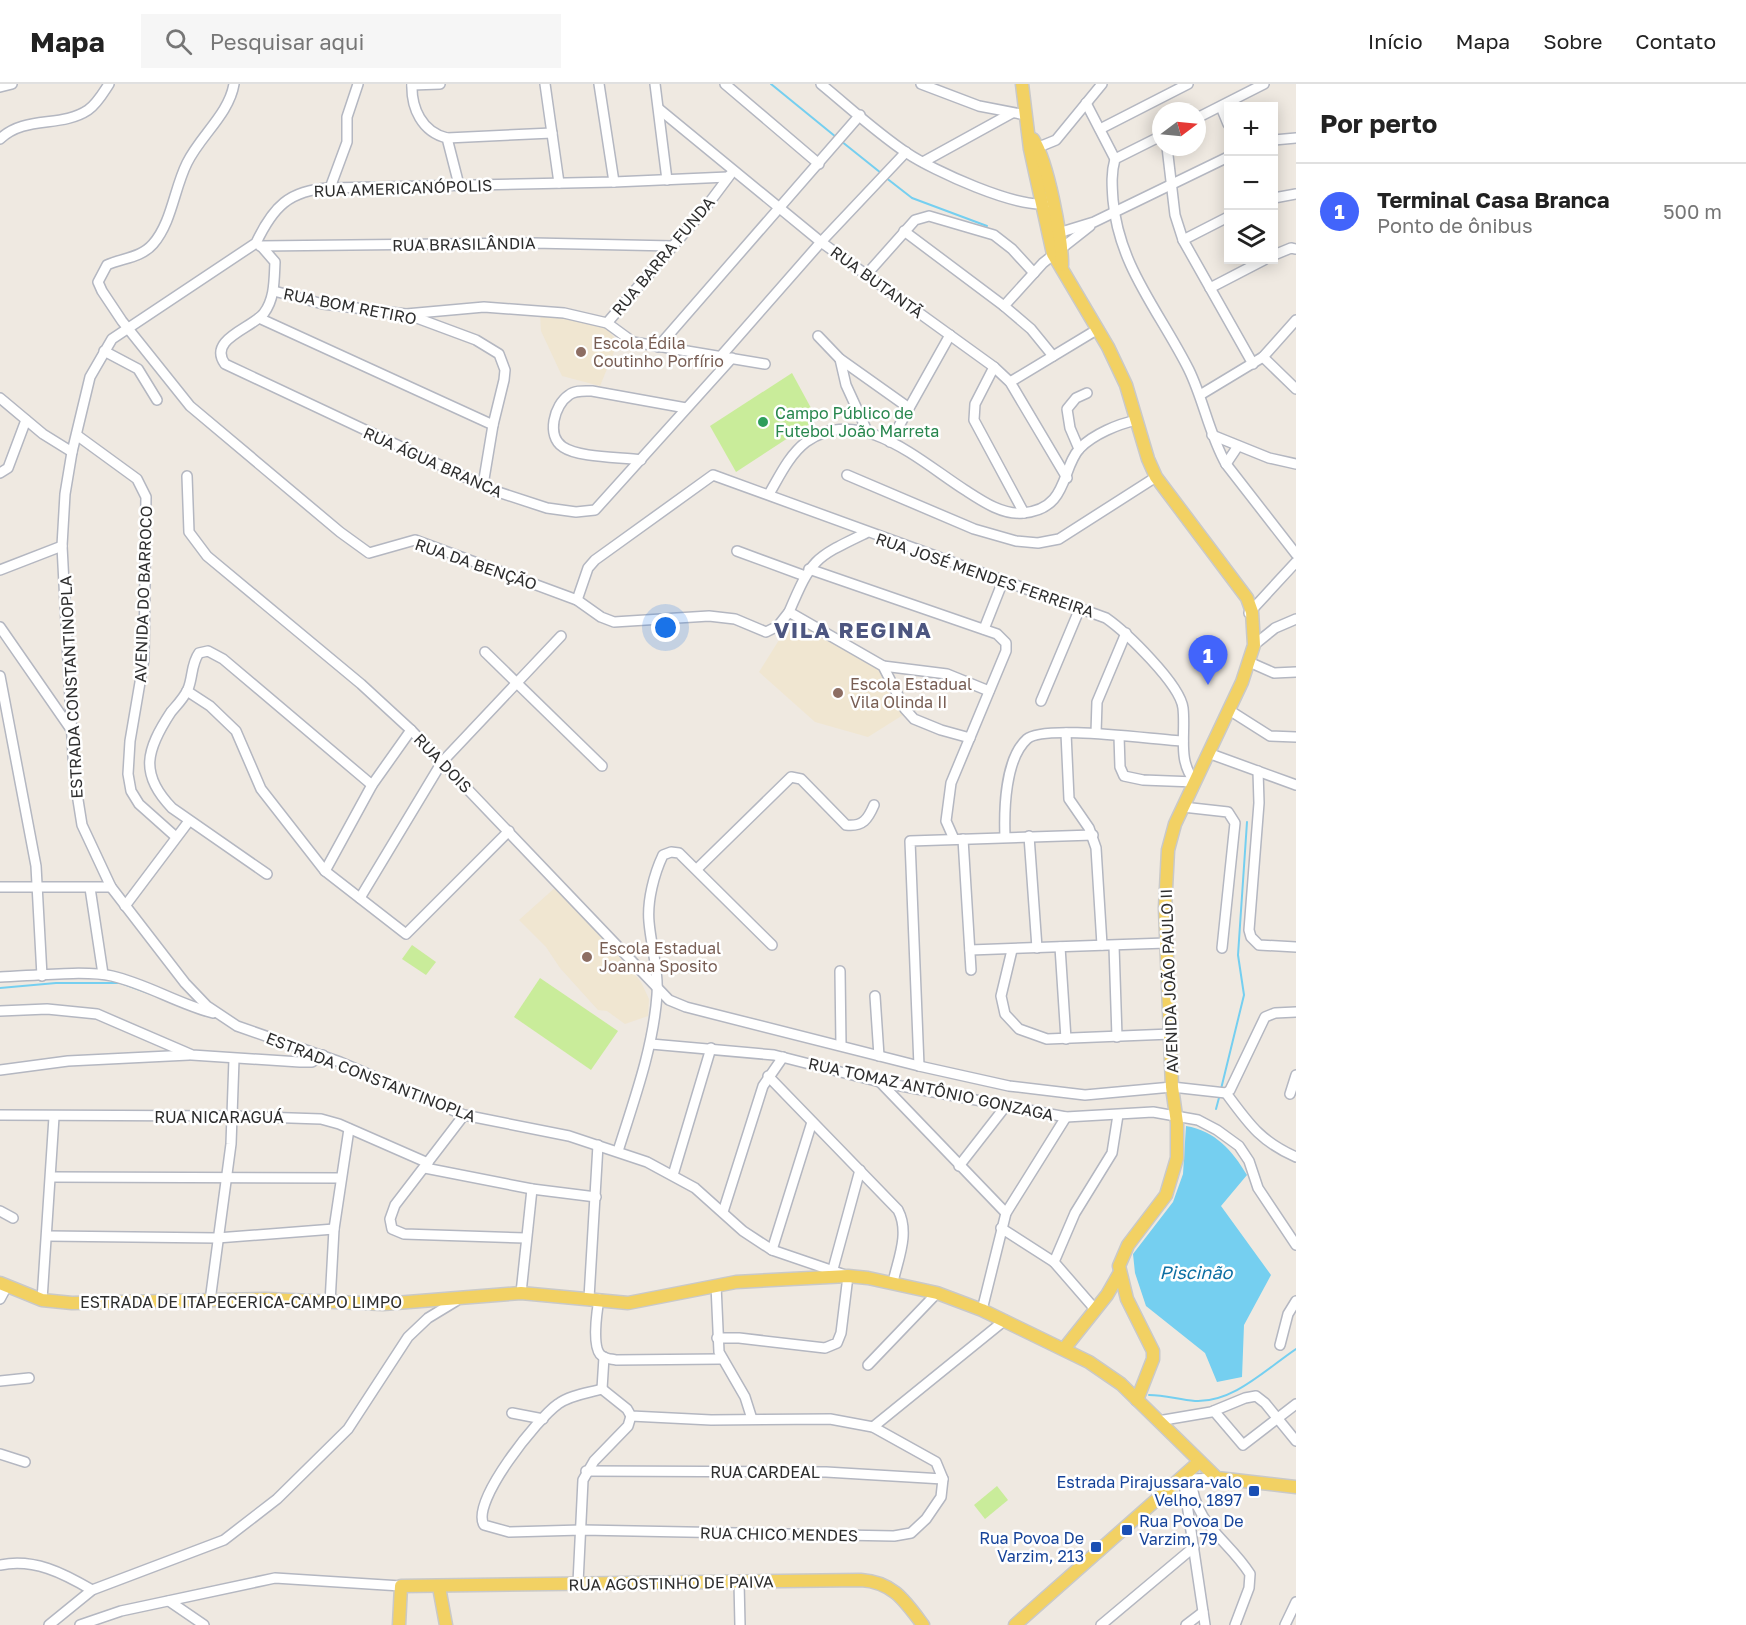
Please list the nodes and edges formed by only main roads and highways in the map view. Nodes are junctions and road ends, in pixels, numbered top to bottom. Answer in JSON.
{"nodes":[{"id":1,"x":1022,"y":84,"type":"edge"},
{"id":2,"x":1249,"y":613,"type":"junction"},
{"id":3,"x":1249,"y":662,"type":"junction"},
{"id":4,"x":1119,"y":1274,"type":"junction"},
{"id":5,"x":4,"y":1284,"type":"edge"},
{"id":6,"x":1109,"y":1292,"type":"junction"},
{"id":7,"x":1127,"y":1299,"type":"junction"},
{"id":8,"x":1064,"y":1348,"type":"junction"},
{"id":9,"x":1144,"y":1378,"type":"junction"},
{"id":10,"x":1121,"y":1384,"type":"junction"},
{"id":11,"x":1137,"y":1400,"type":"junction"},
{"id":12,"x":1198,"y":1462,"type":"junction"},
{"id":13,"x":1296,"y":1487,"type":"edge"},
{"id":14,"x":439,"y":1587,"type":"junction"},
{"id":15,"x":399,"y":1625,"type":"edge"},
{"id":16,"x":446,"y":1625,"type":"edge"},
{"id":17,"x":923,"y":1625,"type":"edge"},
{"id":18,"x":1015,"y":1625,"type":"edge"}],
"edges":[{"from":1,"to":2,"type":"main road","name":"AVENIDA JOÃO PAULO II"},
{"from":2,"to":3,"type":"main road","name":"AVENIDA JOÃO PAULO II"},
{"from":2,"to":3,"type":"main road","name":"AVENIDA JOÃO PAULO II"},
{"from":3,"to":4,"type":"main road","name":"AVENIDA JOÃO PAULO II"},
{"from":4,"to":6,"type":"main road","name":"AVENIDA JOÃO PAULO II"},
{"from":4,"to":7,"type":"main road"},
{"from":5,"to":8,"type":"main road","name":"ESTRADA DE ITAPECERICA-CAMPO LIMPO"},
{"from":6,"to":7,"type":"main road"},
{"from":6,"to":8,"type":"main road","name":"AVENIDA JOÃO PAULO II"},
{"from":7,"to":9,"type":"main road"},
{"from":8,"to":10,"type":"main road","name":"ESTRADA DE ITAPECERICA-CAMPO LIMPO"},
{"from":9,"to":10,"type":"main road"},
{"from":9,"to":11,"type":"main road"},
{"from":10,"to":11,"type":"main road","name":"ESTRADA DE ITAPECERICA-CAMPO LIMPO"},
{"from":11,"to":12,"type":"main road","name":"ESTRADA DE ITAPECERICA-CAMPO LIMPO"},
{"from":12,"to":13,"type":"main road","name":"ESTRADA DE ITAPECERICA-CAMPO LIMPO"},
{"from":12,"to":18,"type":"main road"},
{"from":14,"to":15,"type":"main road","name":"RUA AGOSTINHO DE PAIVA"},
{"from":14,"to":16,"type":"main road"},
{"from":14,"to":17,"type":"main road","name":"RUA AGOSTINHO DE PAIVA"}]}
